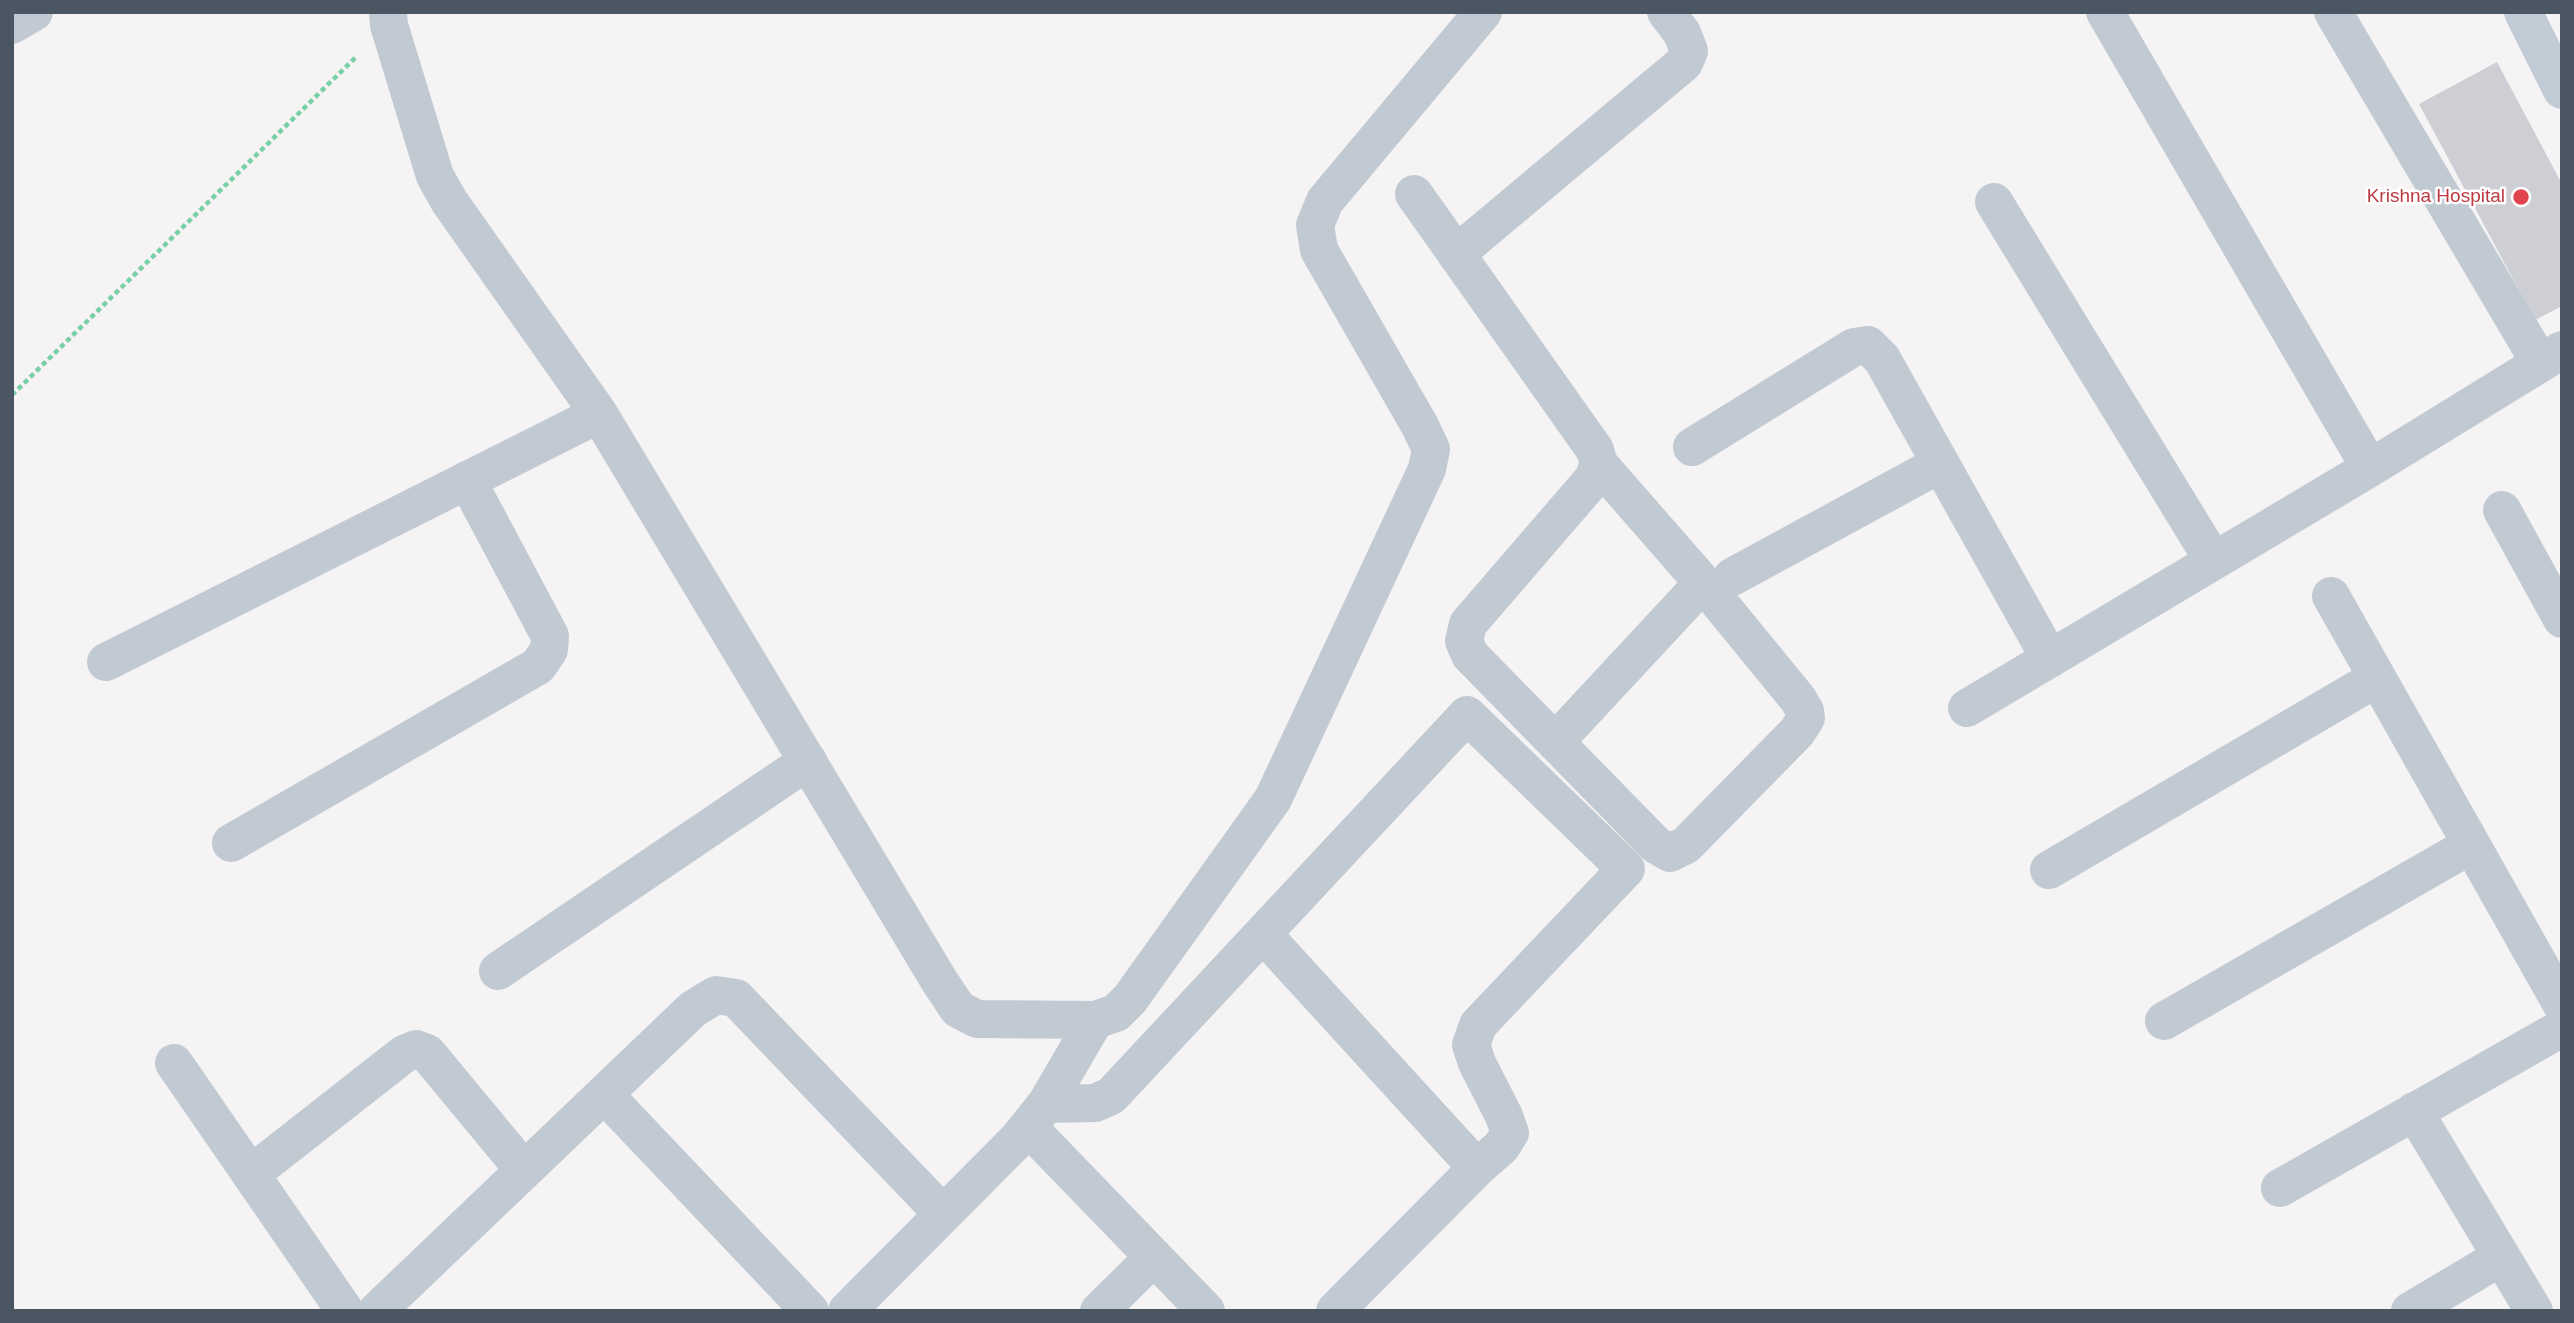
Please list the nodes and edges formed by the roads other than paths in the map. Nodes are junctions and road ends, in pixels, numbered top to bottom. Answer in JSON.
{"nodes":[{"id":1,"x":34,"y":12,"type":"edge"},
{"id":2,"x":1483,"y":12,"type":"edge"},
{"id":3,"x":1666,"y":12,"type":"edge"},
{"id":4,"x":2105,"y":12,"type":"edge"},
{"id":5,"x":2333,"y":12,"type":"edge"},
{"id":6,"x":2523,"y":12,"type":"edge"},
{"id":7,"x":388,"y":18,"type":"edge"},
{"id":8,"x":12,"y":25,"type":"edge"},
{"id":9,"x":2562,"y":90,"type":"edge"},
{"id":10,"x":1414,"y":194,"type":"dead end"},
{"id":11,"x":1994,"y":202,"type":"dead end"},
{"id":12,"x":1456,"y":254,"type":"junction"},
{"id":13,"x":2551,"y":356,"type":"edge"},
{"id":14,"x":599,"y":414,"type":"junction"},
{"id":15,"x":1692,"y":447,"type":"dead end"},
{"id":16,"x":1599,"y":464,"type":"junction"},
{"id":17,"x":1940,"y":464,"type":"junction"},
{"id":18,"x":2370,"y":468,"type":"junction"},
{"id":19,"x":467,"y":480,"type":"junction"},
{"id":20,"x":2502,"y":510,"type":"dead end"},
{"id":21,"x":2213,"y":560,"type":"junction"},
{"id":22,"x":1717,"y":580,"type":"junction"},
{"id":23,"x":2331,"y":596,"type":"dead end"},
{"id":24,"x":2562,"y":618,"type":"edge"},
{"id":25,"x":2050,"y":659,"type":"junction"},
{"id":26,"x":106,"y":662,"type":"dead end"},
{"id":27,"x":2377,"y":678,"type":"junction"},
{"id":28,"x":1967,"y":708,"type":"dead end"},
{"id":29,"x":1555,"y":742,"type":"junction"},
{"id":30,"x":808,"y":761,"type":"junction"},
{"id":31,"x":231,"y":844,"type":"dead end"},
{"id":32,"x":2471,"y":845,"type":"junction"},
{"id":33,"x":2049,"y":870,"type":"dead end"},
{"id":34,"x":1263,"y":934,"type":"junction"},
{"id":35,"x":498,"y":971,"type":"dead end"},
{"id":36,"x":2562,"y":1005,"type":"edge"},
{"id":37,"x":1095,"y":1020,"type":"junction"},
{"id":38,"x":2164,"y":1021,"type":"dead end"},
{"id":39,"x":2562,"y":1028,"type":"edge"},
{"id":40,"x":174,"y":1063,"type":"dead end"},
{"id":41,"x":604,"y":1094,"type":"junction"},
{"id":42,"x":2413,"y":1111,"type":"junction"},
{"id":43,"x":1037,"y":1115,"type":"junction"},
{"id":44,"x":1477,"y":1168,"type":"junction"},
{"id":45,"x":524,"y":1170,"type":"junction"},
{"id":46,"x":251,"y":1174,"type":"junction"},
{"id":47,"x":2280,"y":1188,"type":"dead end"},
{"id":48,"x":943,"y":1214,"type":"junction"},
{"id":49,"x":2501,"y":1256,"type":"junction"},
{"id":50,"x":1154,"y":1257,"type":"junction"},
{"id":51,"x":345,"y":1311,"type":"edge"},
{"id":52,"x":377,"y":1311,"type":"edge"},
{"id":53,"x":810,"y":1311,"type":"edge"},
{"id":54,"x":847,"y":1311,"type":"edge"},
{"id":55,"x":1099,"y":1311,"type":"edge"},
{"id":56,"x":1206,"y":1311,"type":"edge"},
{"id":57,"x":1335,"y":1311,"type":"edge"},
{"id":58,"x":2410,"y":1311,"type":"edge"},
{"id":59,"x":2534,"y":1311,"type":"edge"}],
"edges":[{"from":1,"to":8,"type":"street"},
{"from":2,"to":37,"type":"street"},
{"from":3,"to":12,"type":"street"},
{"from":4,"to":18,"type":"street"},
{"from":5,"to":13,"type":"street"},
{"from":6,"to":9,"type":"street"},
{"from":7,"to":14,"type":"street"},
{"from":10,"to":12,"type":"street"},
{"from":11,"to":21,"type":"street"},
{"from":12,"to":16,"type":"street"},
{"from":13,"to":18,"type":"street"},
{"from":14,"to":19,"type":"street"},
{"from":14,"to":30,"type":"street"},
{"from":15,"to":17,"type":"street"},
{"from":16,"to":22,"type":"street"},
{"from":16,"to":29,"type":"street"},
{"from":17,"to":22,"type":"street"},
{"from":17,"to":25,"type":"street"},
{"from":18,"to":21,"type":"street"},
{"from":19,"to":26,"type":"street"},
{"from":19,"to":31,"type":"street"},
{"from":20,"to":24,"type":"street"},
{"from":21,"to":25,"type":"street"},
{"from":22,"to":29,"type":"street"},
{"from":22,"to":29,"type":"street"},
{"from":23,"to":27,"type":"street"},
{"from":25,"to":28,"type":"street"},
{"from":27,"to":32,"type":"street"},
{"from":27,"to":33,"type":"street"},
{"from":30,"to":35,"type":"street"},
{"from":30,"to":37,"type":"street"},
{"from":32,"to":36,"type":"street"},
{"from":32,"to":38,"type":"street"},
{"from":34,"to":43,"type":"street"},
{"from":34,"to":44,"type":"street"},
{"from":34,"to":44,"type":"street"},
{"from":37,"to":43,"type":"street"},
{"from":39,"to":42,"type":"street"},
{"from":40,"to":46,"type":"street"},
{"from":41,"to":45,"type":"street"},
{"from":41,"to":48,"type":"street"},
{"from":41,"to":53,"type":"street"},
{"from":42,"to":47,"type":"street"},
{"from":42,"to":49,"type":"street"},
{"from":43,"to":48,"type":"street"},
{"from":43,"to":50,"type":"street"},
{"from":44,"to":57,"type":"street"},
{"from":45,"to":46,"type":"street"},
{"from":45,"to":52,"type":"street"},
{"from":46,"to":51,"type":"street"},
{"from":48,"to":54,"type":"street"},
{"from":49,"to":58,"type":"street"},
{"from":49,"to":59,"type":"street"},
{"from":50,"to":55,"type":"street"},
{"from":50,"to":56,"type":"street"}]}
